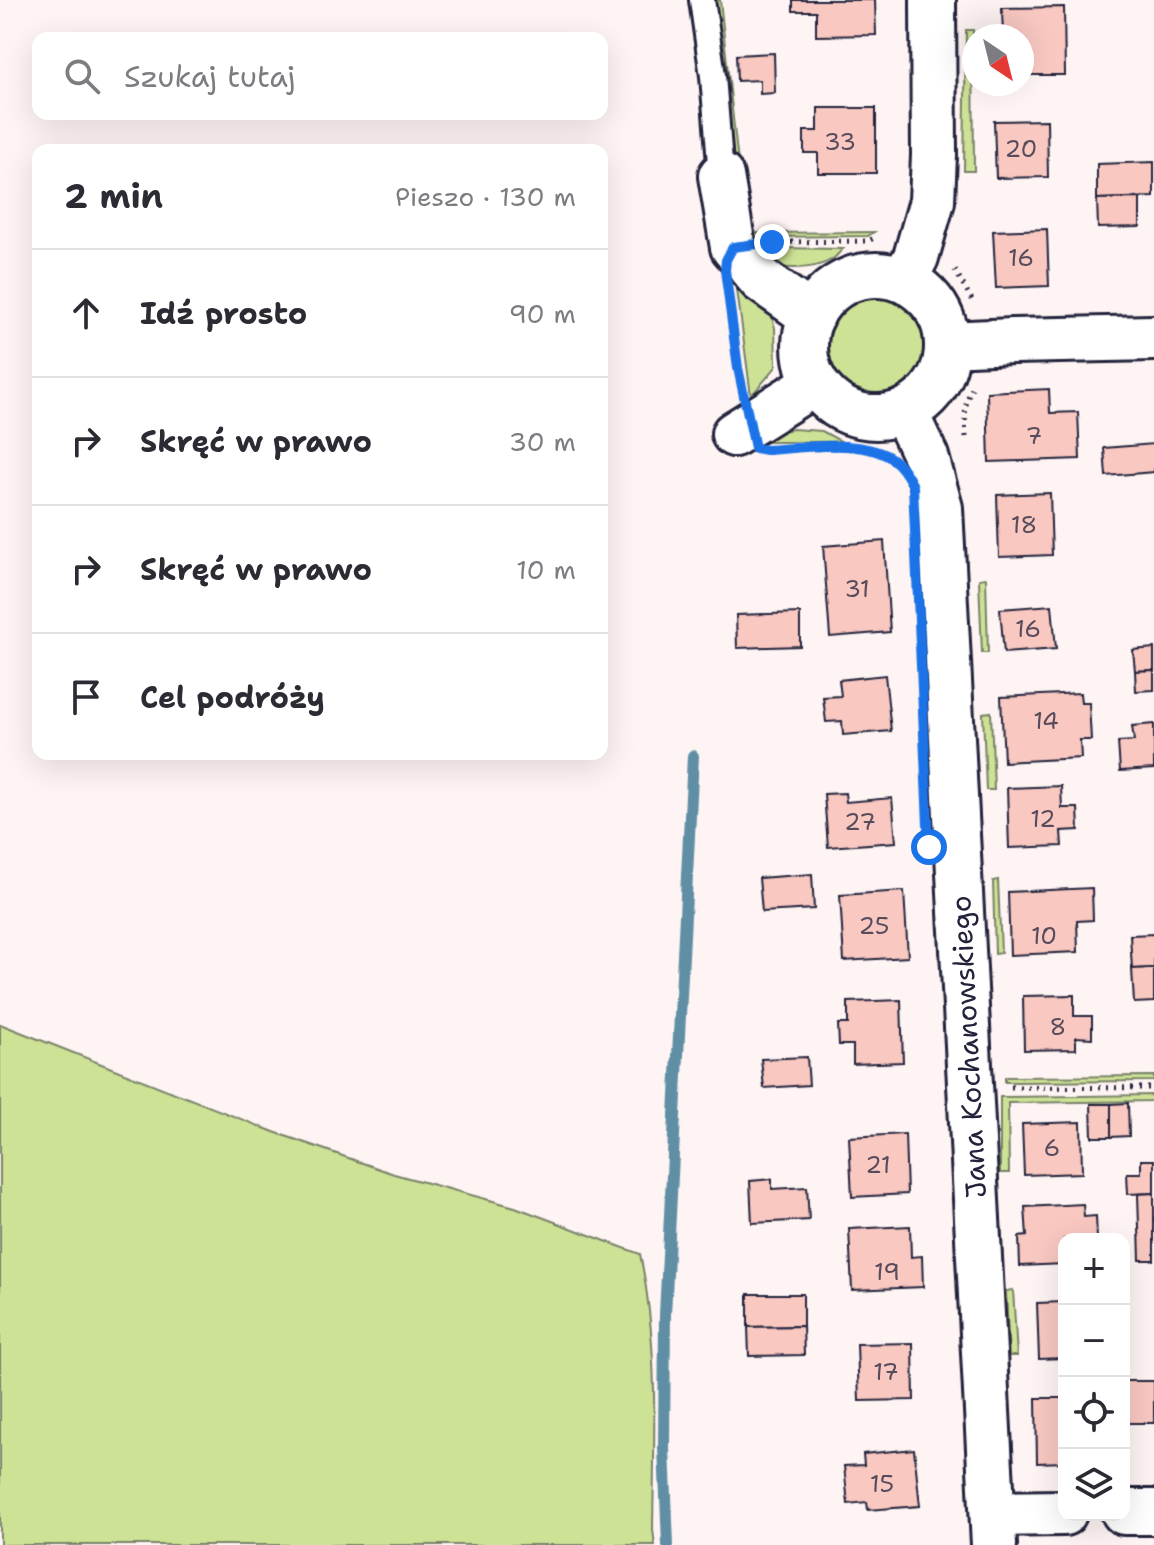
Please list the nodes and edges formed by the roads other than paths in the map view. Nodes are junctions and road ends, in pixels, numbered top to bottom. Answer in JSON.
{"nodes":[{"id":1,"x":702,"y":0,"type":"edge"},
{"id":2,"x":933,"y":0,"type":"edge"},
{"id":3,"x":721,"y":176,"type":"joint"},
{"id":4,"x":904,"y":280,"type":"junction"},
{"id":5,"x":812,"y":316,"type":"junction"},
{"id":6,"x":1154,"y":338,"type":"edge"},
{"id":7,"x":947,"y":344,"type":"junction"},
{"id":8,"x":815,"y":383,"type":"junction"},
{"id":9,"x":905,"y":412,"type":"junction"},
{"id":10,"x":742,"y":430,"type":"road end"},
{"id":11,"x":1130,"y":1512,"type":"edge"},
{"id":12,"x":1154,"y":1512,"type":"edge"},
{"id":13,"x":1058,"y":1514,"type":"edge"},
{"id":14,"x":993,"y":1529,"type":"edge"}],
"edges":[{"from":1,"to":3,"type":"lane"},
{"from":2,"to":4,"type":"street"},
{"from":3,"to":5,"type":"street"},
{"from":4,"to":5,"type":"street"},
{"from":4,"to":7,"type":"street"},
{"from":5,"to":8,"type":"street"},
{"from":6,"to":7,"type":"street"},
{"from":7,"to":9,"type":"street"},
{"from":8,"to":9,"type":"street"},
{"from":8,"to":10,"type":"street"},
{"from":9,"to":14,"type":"street","name":"Jana Kochanowskiego"},
{"from":11,"to":12,"type":"street"},
{"from":13,"to":14,"type":"street"}]}
